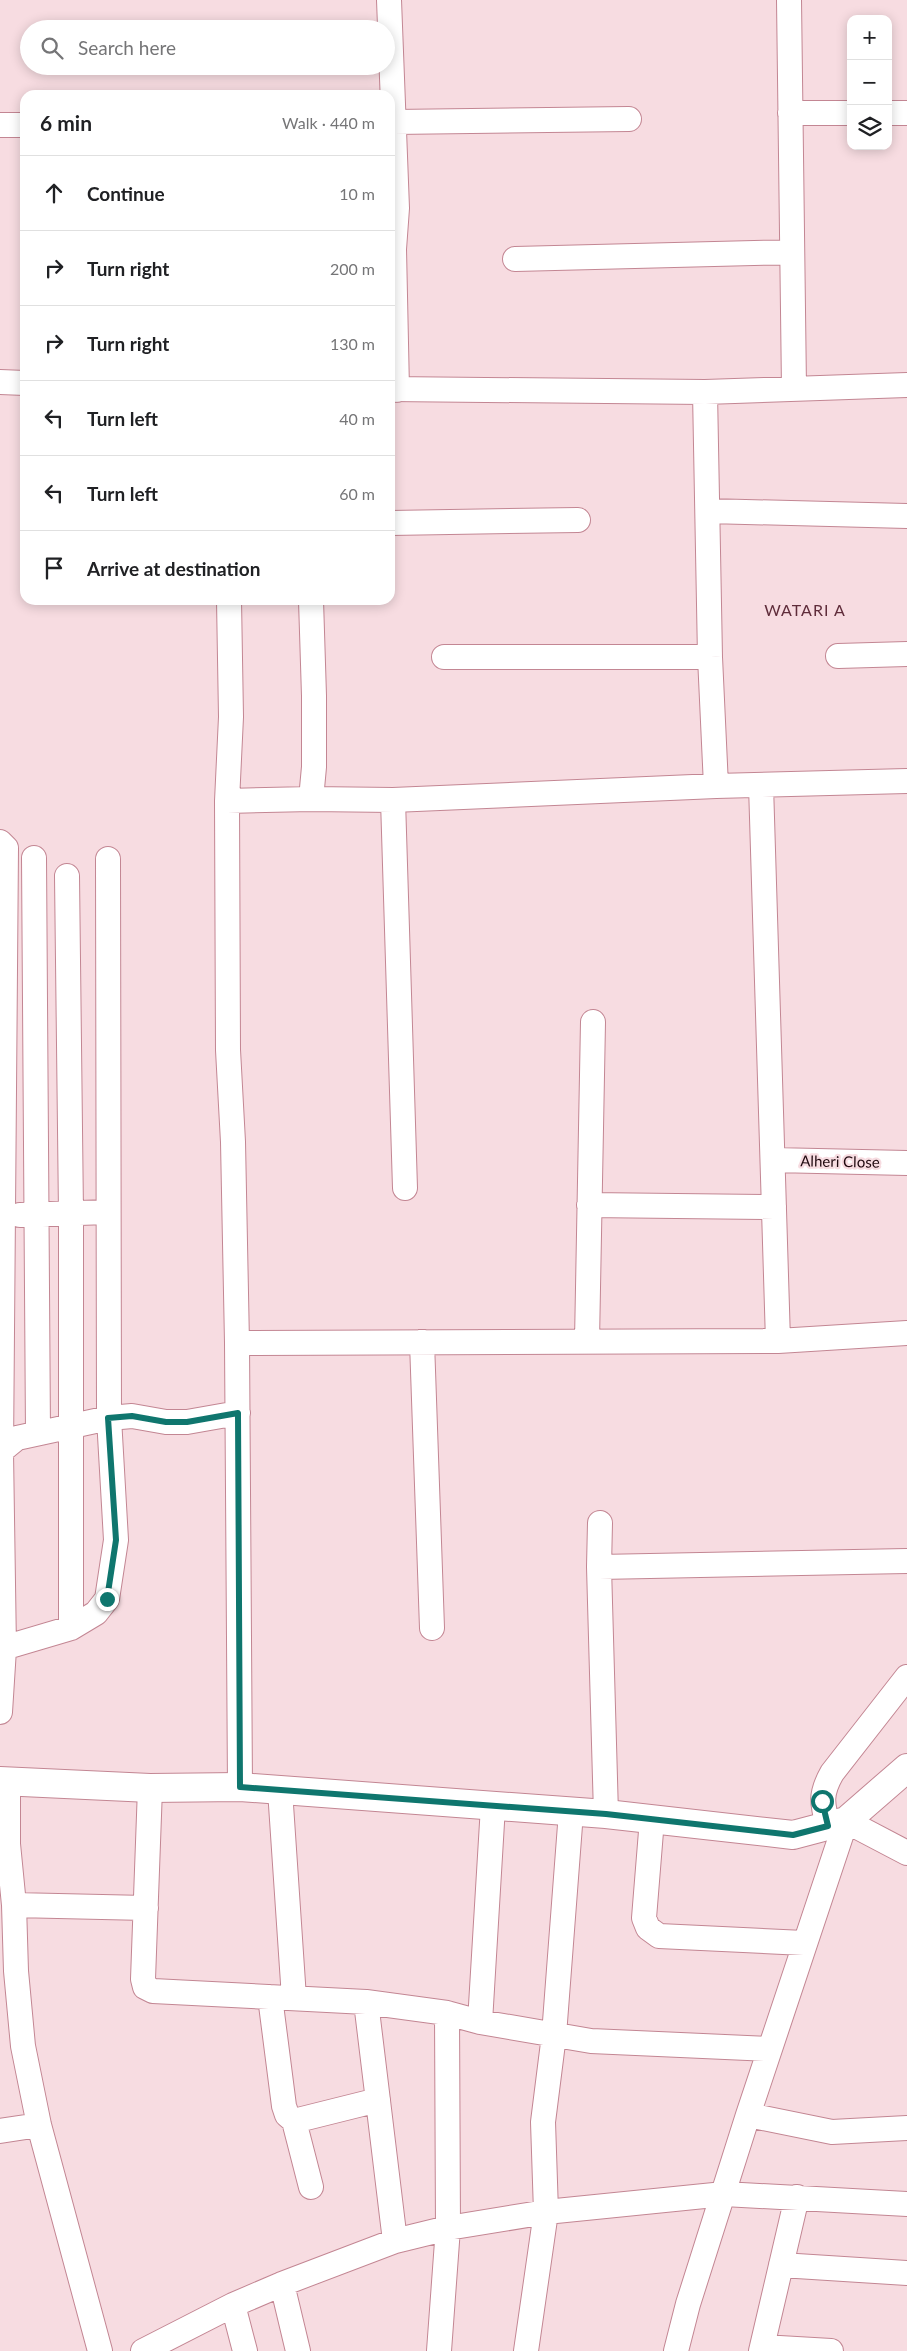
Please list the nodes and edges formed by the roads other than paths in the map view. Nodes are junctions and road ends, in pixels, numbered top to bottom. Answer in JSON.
{"nodes":[{"id":1,"x":389,"y":0,"type":"edge"},
{"id":2,"x":789,"y":0,"type":"edge"},
{"id":3,"x":390,"y":20,"type":"edge"},
{"id":4,"x":392,"y":75,"type":"edge"},
{"id":5,"x":393,"y":90,"type":"edge"},
{"id":6,"x":847,"y":113,"type":"edge"},
{"id":7,"x":892,"y":113,"type":"edge"},
{"id":8,"x":907,"y":113,"type":"edge"},
{"id":9,"x":790,"y":114,"type":"junction"},
{"id":10,"x":629,"y":119,"type":"dead end"},
{"id":11,"x":395,"y":122,"type":"edge"},
{"id":12,"x":0,"y":125,"type":"edge"},
{"id":13,"x":20,"y":125,"type":"edge"},
{"id":14,"x":395,"y":151,"type":"edge"},
{"id":15,"x":395,"y":224,"type":"edge"},
{"id":16,"x":792,"y":252,"type":"junction"},
{"id":17,"x":515,"y":259,"type":"dead end"},
{"id":18,"x":0,"y":382,"type":"edge"},
{"id":19,"x":20,"y":383,"type":"edge"},
{"id":20,"x":907,"y":385,"type":"edge"},
{"id":21,"x":794,"y":388,"type":"junction"},
{"id":22,"x":395,"y":390,"type":"edge"},
{"id":23,"x":705,"y":392,"type":"junction"},
{"id":24,"x":708,"y":511,"type":"junction"},
{"id":25,"x":907,"y":516,"type":"edge"},
{"id":26,"x":578,"y":520,"type":"dead end"},
{"id":27,"x":395,"y":524,"type":"edge"},
{"id":28,"x":229,"y":605,"type":"edge"},
{"id":29,"x":310,"y":605,"type":"edge"},
{"id":30,"x":907,"y":654,"type":"edge"},
{"id":31,"x":838,"y":656,"type":"dead end"},
{"id":32,"x":444,"y":657,"type":"dead end"},
{"id":33,"x":710,"y":657,"type":"junction"},
{"id":34,"x":907,"y":781,"type":"edge"},
{"id":35,"x":761,"y":785,"type":"junction"},
{"id":36,"x":716,"y":786,"type":"junction"},
{"id":37,"x":311,"y":799,"type":"junction"},
{"id":38,"x":393,"y":800,"type":"junction"},
{"id":39,"x":226,"y":801,"type":"junction"},
{"id":40,"x":0,"y":842,"type":"edge"},
{"id":41,"x":34,"y":858,"type":"dead end"},
{"id":42,"x":108,"y":859,"type":"dead end"},
{"id":43,"x":67,"y":876,"type":"dead end"},
{"id":44,"x":108,"y":1009,"type":"junction"},
{"id":45,"x":68,"y":1010,"type":"junction"},
{"id":46,"x":34,"y":1011,"type":"junction"},
{"id":47,"x":4,"y":1012,"type":"junction"},
{"id":48,"x":592,"y":1022,"type":"dead end"},
{"id":49,"x":773,"y":1160,"type":"junction"},
{"id":50,"x":907,"y":1163,"type":"edge"},
{"id":51,"x":406,"y":1188,"type":"dead end"},
{"id":52,"x":589,"y":1205,"type":"junction"},
{"id":53,"x":774,"y":1206,"type":"junction"},
{"id":54,"x":108,"y":1212,"type":"junction"},
{"id":55,"x":72,"y":1213,"type":"junction"},
{"id":56,"x":36,"y":1214,"type":"junction"},
{"id":57,"x":4,"y":1215,"type":"junction"},
{"id":58,"x":907,"y":1333,"type":"edge"},
{"id":59,"x":778,"y":1341,"type":"junction"},
{"id":60,"x":422,"y":1342,"type":"junction"},
{"id":61,"x":587,"y":1342,"type":"junction"},
{"id":62,"x":237,"y":1343,"type":"junction"},
{"id":63,"x":238,"y":1413,"type":"junction"},
{"id":64,"x":108,"y":1418,"type":"junction"},
{"id":65,"x":69,"y":1427,"type":"junction"},
{"id":66,"x":38,"y":1434,"type":"junction"},
{"id":67,"x":0,"y":1452,"type":"edge"},
{"id":68,"x":600,"y":1523,"type":"dead end"},
{"id":69,"x":907,"y":1561,"type":"edge"},
{"id":70,"x":599,"y":1567,"type":"junction"},
{"id":71,"x":71,"y":1628,"type":"junction"},
{"id":72,"x":432,"y":1628,"type":"dead end"},
{"id":73,"x":2,"y":1649,"type":"edge"},
{"id":74,"x":907,"y":1677,"type":"edge"},
{"id":75,"x":0,"y":1712,"type":"edge"},
{"id":76,"x":905,"y":1772,"type":"edge"},
{"id":77,"x":4,"y":1781,"type":"edge"},
{"id":78,"x":240,"y":1787,"type":"junction"},
{"id":79,"x":150,"y":1788,"type":"junction"},
{"id":80,"x":280,"y":1790,"type":"junction"},
{"id":81,"x":493,"y":1806,"type":"junction"},
{"id":82,"x":571,"y":1812,"type":"junction"},
{"id":83,"x":606,"y":1814,"type":"junction"},
{"id":84,"x":652,"y":1819,"type":"junction"},
{"id":85,"x":837,"y":1824,"type":"junction"},
{"id":86,"x":907,"y":1853,"type":"edge"},
{"id":87,"x":14,"y":1905,"type":"junction"},
{"id":88,"x":146,"y":1908,"type":"junction"},
{"id":89,"x":804,"y":1943,"type":"junction"},
{"id":90,"x":270,"y":1996,"type":"junction"},
{"id":91,"x":294,"y":1998,"type":"junction"},
{"id":92,"x":366,"y":2002,"type":"junction"},
{"id":93,"x":447,"y":2013,"type":"junction"},
{"id":94,"x":480,"y":2022,"type":"junction"},
{"id":95,"x":554,"y":2035,"type":"junction"},
{"id":96,"x":770,"y":2049,"type":"junction"},
{"id":97,"x":378,"y":2100,"type":"junction"},
{"id":98,"x":748,"y":2115,"type":"junction"},
{"id":99,"x":294,"y":2120,"type":"junction"},
{"id":100,"x":39,"y":2125,"type":"junction"},
{"id":101,"x":907,"y":2128,"type":"edge"},
{"id":102,"x":0,"y":2131,"type":"edge"},
{"id":103,"x":311,"y":2187,"type":"dead end"},
{"id":104,"x":724,"y":2194,"type":"junction"},
{"id":105,"x":797,"y":2196,"type":"junction"},
{"id":106,"x":907,"y":2204,"type":"edge"},
{"id":107,"x":546,"y":2212,"type":"junction"},
{"id":108,"x":448,"y":2228,"type":"junction"},
{"id":109,"x":395,"y":2240,"type":"junction"},
{"id":110,"x":781,"y":2266,"type":"junction"},
{"id":111,"x":907,"y":2273,"type":"edge"},
{"id":112,"x":282,"y":2284,"type":"junction"},
{"id":113,"x":233,"y":2305,"type":"junction"},
{"id":114,"x":173,"y":2344,"type":"edge"},
{"id":115,"x":762,"y":2349,"type":"edge"},
{"id":116,"x":100,"y":2351,"type":"edge"},
{"id":117,"x":143,"y":2351,"type":"edge"},
{"id":118,"x":245,"y":2351,"type":"edge"},
{"id":119,"x":298,"y":2351,"type":"edge"},
{"id":120,"x":438,"y":2351,"type":"edge"},
{"id":121,"x":526,"y":2351,"type":"edge"},
{"id":122,"x":676,"y":2351,"type":"edge"},
{"id":123,"x":831,"y":2351,"type":"edge"}],
"edges":[{"from":1,"to":3,"type":"street"},
{"from":2,"to":9,"type":"street"},
{"from":4,"to":5,"type":"street"},
{"from":6,"to":9,"type":"street"},
{"from":7,"to":8,"type":"street"},
{"from":9,"to":16,"type":"street"},
{"from":10,"to":11,"type":"street"},
{"from":12,"to":13,"type":"street"},
{"from":14,"to":15,"type":"street"},
{"from":16,"to":17,"type":"street"},
{"from":16,"to":21,"type":"street"},
{"from":18,"to":19,"type":"street"},
{"from":20,"to":21,"type":"street"},
{"from":21,"to":23,"type":"street"},
{"from":22,"to":23,"type":"street"},
{"from":23,"to":24,"type":"street"},
{"from":24,"to":25,"type":"street"},
{"from":24,"to":33,"type":"street"},
{"from":26,"to":27,"type":"street"},
{"from":28,"to":39,"type":"street"},
{"from":29,"to":37,"type":"street"},
{"from":30,"to":31,"type":"street"},
{"from":32,"to":33,"type":"street"},
{"from":33,"to":36,"type":"street"},
{"from":34,"to":35,"type":"street"},
{"from":35,"to":36,"type":"street"},
{"from":35,"to":49,"type":"street"},
{"from":36,"to":38,"type":"street"},
{"from":37,"to":38,"type":"street"},
{"from":37,"to":39,"type":"street"},
{"from":38,"to":51,"type":"street"},
{"from":39,"to":62,"type":"street"},
{"from":40,"to":47,"type":"street"},
{"from":41,"to":46,"type":"street"},
{"from":42,"to":44,"type":"street"},
{"from":43,"to":45,"type":"street"},
{"from":44,"to":45,"type":"street"},
{"from":44,"to":54,"type":"street"},
{"from":45,"to":46,"type":"street"},
{"from":45,"to":55,"type":"street"},
{"from":46,"to":47,"type":"street"},
{"from":46,"to":56,"type":"street"},
{"from":47,"to":57,"type":"street"},
{"from":48,"to":52,"type":"street"},
{"from":49,"to":50,"type":"street","name":"Alheri Close"},
{"from":49,"to":53,"type":"street"},
{"from":52,"to":53,"type":"street"},
{"from":52,"to":61,"type":"street"},
{"from":53,"to":59,"type":"street"},
{"from":54,"to":55,"type":"street"},
{"from":54,"to":64,"type":"street"},
{"from":55,"to":56,"type":"street"},
{"from":55,"to":65,"type":"street"},
{"from":56,"to":57,"type":"street"},
{"from":56,"to":66,"type":"street"},
{"from":57,"to":67,"type":"street"},
{"from":58,"to":59,"type":"street"},
{"from":59,"to":61,"type":"street"},
{"from":60,"to":61,"type":"street"},
{"from":60,"to":62,"type":"street"},
{"from":60,"to":72,"type":"street"},
{"from":62,"to":63,"type":"street"},
{"from":63,"to":64,"type":"street"},
{"from":63,"to":78,"type":"street"},
{"from":64,"to":65,"type":"street"},
{"from":64,"to":71,"type":"street"},
{"from":65,"to":66,"type":"street"},
{"from":65,"to":71,"type":"street"},
{"from":66,"to":67,"type":"street"},
{"from":67,"to":73,"type":"street"},
{"from":68,"to":70,"type":"street"},
{"from":69,"to":70,"type":"street"},
{"from":70,"to":83,"type":"street"},
{"from":71,"to":73,"type":"street"},
{"from":73,"to":75,"type":"street"},
{"from":74,"to":85,"type":"street"},
{"from":76,"to":85,"type":"street"},
{"from":77,"to":79,"type":"street"},
{"from":77,"to":87,"type":"street"},
{"from":78,"to":79,"type":"street"},
{"from":78,"to":80,"type":"street"},
{"from":79,"to":88,"type":"street"},
{"from":80,"to":81,"type":"street"},
{"from":80,"to":91,"type":"street"},
{"from":81,"to":82,"type":"street"},
{"from":81,"to":94,"type":"street"},
{"from":82,"to":83,"type":"street"},
{"from":82,"to":95,"type":"street"},
{"from":83,"to":84,"type":"street"},
{"from":84,"to":85,"type":"street"},
{"from":84,"to":89,"type":"street"},
{"from":85,"to":86,"type":"street"},
{"from":85,"to":89,"type":"street"},
{"from":87,"to":88,"type":"street"},
{"from":87,"to":100,"type":"street"},
{"from":88,"to":90,"type":"street"},
{"from":89,"to":96,"type":"street"},
{"from":90,"to":91,"type":"street"},
{"from":90,"to":99,"type":"street"},
{"from":91,"to":92,"type":"street"},
{"from":92,"to":93,"type":"street"},
{"from":92,"to":97,"type":"street"},
{"from":93,"to":94,"type":"street"},
{"from":93,"to":108,"type":"street"},
{"from":94,"to":95,"type":"street"},
{"from":95,"to":96,"type":"street"},
{"from":95,"to":107,"type":"street"},
{"from":96,"to":98,"type":"street"},
{"from":97,"to":99,"type":"street"},
{"from":97,"to":109,"type":"street"},
{"from":98,"to":101,"type":"street"},
{"from":98,"to":104,"type":"street"},
{"from":99,"to":103,"type":"street"},
{"from":100,"to":102,"type":"street"},
{"from":100,"to":116,"type":"street"},
{"from":104,"to":105,"type":"street"},
{"from":104,"to":107,"type":"street"},
{"from":104,"to":122,"type":"street"},
{"from":105,"to":106,"type":"street"},
{"from":105,"to":110,"type":"street"},
{"from":107,"to":108,"type":"street"},
{"from":107,"to":121,"type":"street"},
{"from":108,"to":109,"type":"street"},
{"from":108,"to":120,"type":"street"},
{"from":109,"to":112,"type":"street"},
{"from":110,"to":111,"type":"street"},
{"from":110,"to":115,"type":"street"},
{"from":112,"to":113,"type":"street"},
{"from":112,"to":119,"type":"street"},
{"from":113,"to":114,"type":"street"},
{"from":113,"to":118,"type":"street"},
{"from":114,"to":117,"type":"street"},
{"from":115,"to":123,"type":"street"}]}
